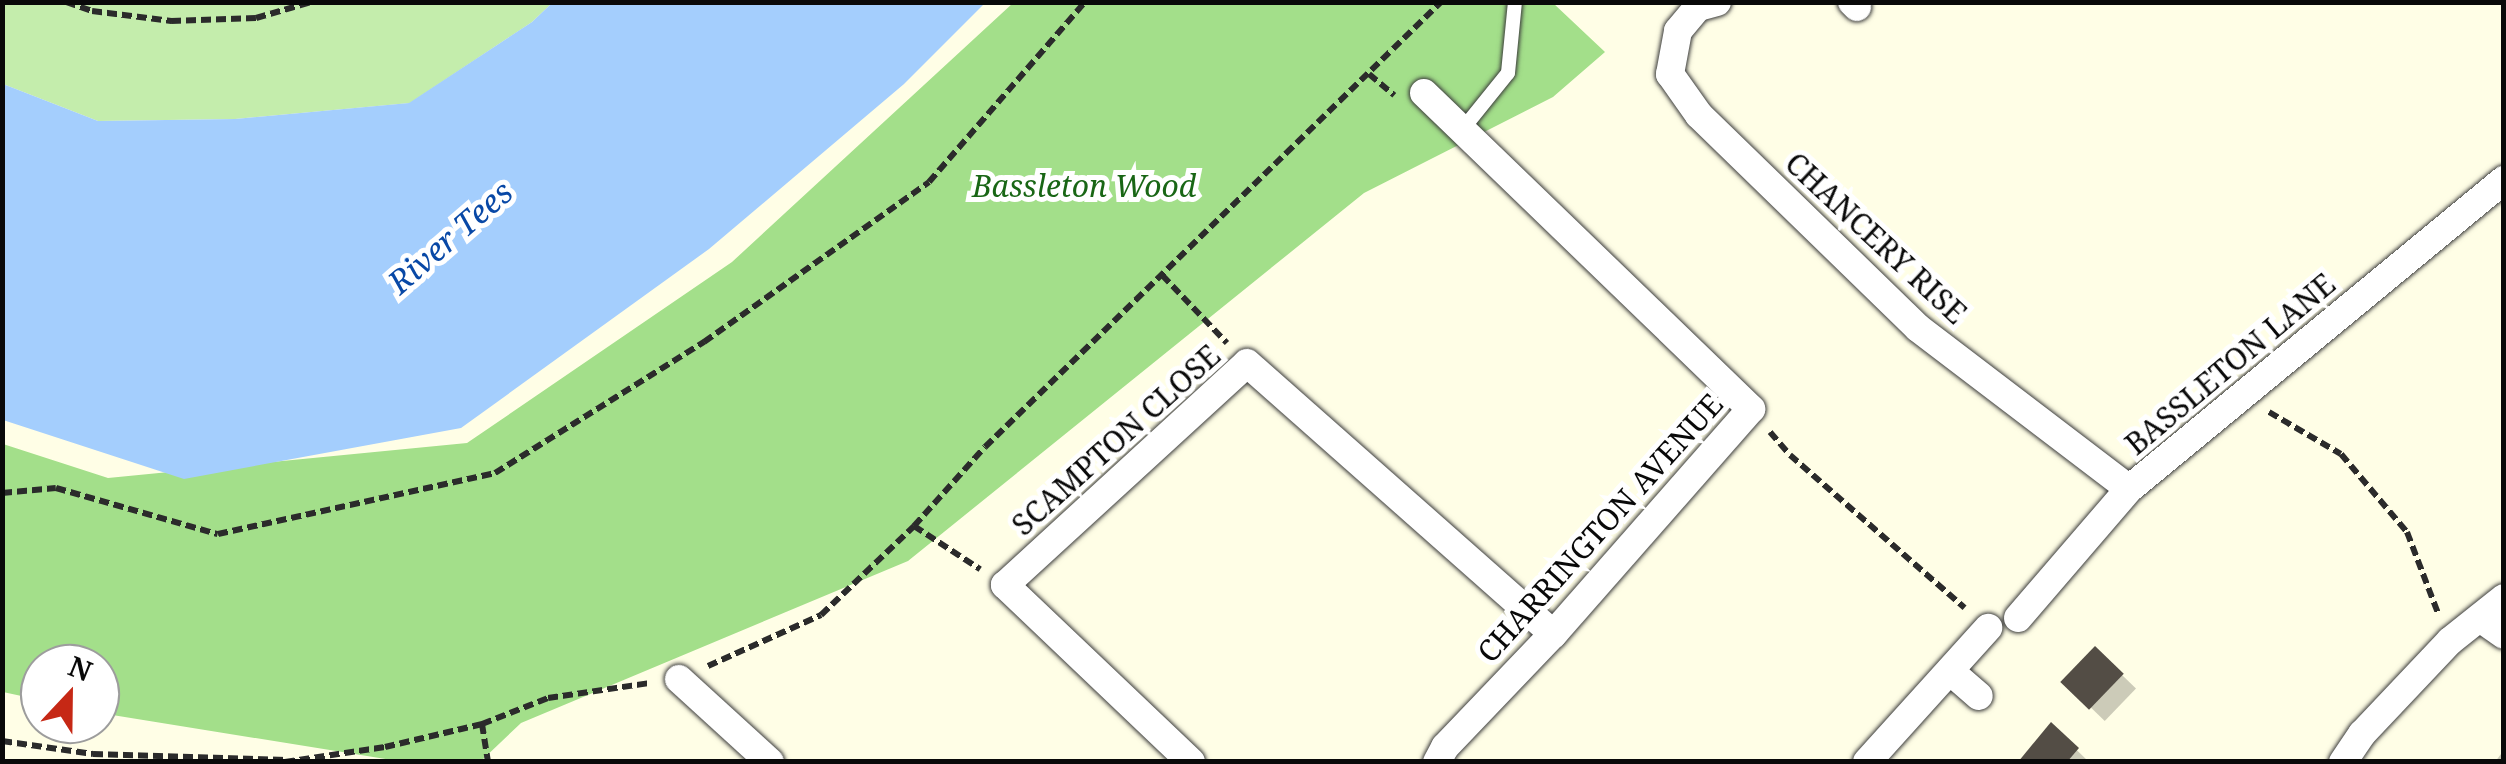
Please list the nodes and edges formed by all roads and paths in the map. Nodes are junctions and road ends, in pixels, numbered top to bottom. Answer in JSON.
{"nodes":[{"id":1,"x":66,"y":2,"type":"edge"},
{"id":2,"x":311,"y":2,"type":"edge"},
{"id":3,"x":1085,"y":2,"type":"edge"},
{"id":4,"x":1441,"y":2,"type":"edge"},
{"id":5,"x":1514,"y":2,"type":"edge"},
{"id":6,"x":1717,"y":2,"type":"edge"},
{"id":7,"x":1424,"y":92,"type":"dead end"},
{"id":8,"x":1462,"y":130,"type":"junction"},
{"id":9,"x":2504,"y":180,"type":"edge"},
{"id":10,"x":1162,"y":275,"type":"junction"},
{"id":11,"x":1247,"y":363,"type":"junction"},
{"id":12,"x":2242,"y":396,"type":"junction"},
{"id":13,"x":1751,"y":409,"type":"junction"},
{"id":14,"x":2129,"y":489,"type":"junction"},
{"id":15,"x":2,"y":494,"type":"edge"},
{"id":16,"x":914,"y":526,"type":"junction"},
{"id":17,"x":1005,"y":585,"type":"junction"},
{"id":18,"x":2504,"y":598,"type":"edge"},
{"id":19,"x":2018,"y":618,"type":"dead end"},
{"id":20,"x":2480,"y":618,"type":"junction"},
{"id":21,"x":1988,"y":628,"type":"joint"},
{"id":22,"x":1553,"y":634,"type":"junction"},
{"id":23,"x":2504,"y":635,"type":"edge"},
{"id":24,"x":2450,"y":641,"type":"junction"},
{"id":25,"x":1950,"y":671,"type":"junction"},
{"id":26,"x":679,"y":679,"type":"junction"},
{"id":27,"x":1979,"y":696,"type":"dead end"},
{"id":28,"x":482,"y":724,"type":"junction"},
{"id":29,"x":2,"y":741,"type":"edge"},
{"id":30,"x":93,"y":754,"type":"junction"},
{"id":31,"x":287,"y":761,"type":"edge"},
{"id":32,"x":100,"y":762,"type":"edge"},
{"id":33,"x":488,"y":762,"type":"edge"},
{"id":34,"x":770,"y":762,"type":"edge"},
{"id":35,"x":1191,"y":762,"type":"edge"},
{"id":36,"x":1437,"y":762,"type":"edge"},
{"id":37,"x":1867,"y":762,"type":"edge"},
{"id":38,"x":2343,"y":762,"type":"edge"}],
"edges":[{"from":1,"to":2,"type":"path"},
{"from":3,"to":15,"type":"path"},
{"from":4,"to":10,"type":"path"},
{"from":5,"to":8,"type":"lane"},
{"from":6,"to":14,"type":"street","name":"CHANCERY RISE"},
{"from":7,"to":8,"type":"street","name":"CHARRINGTON AVENUE"},
{"from":8,"to":13,"type":"street","name":"CHARRINGTON AVENUE"},
{"from":9,"to":12,"type":"street","name":"BASSLETON LANE"},
{"from":10,"to":11,"type":"path"},
{"from":10,"to":16,"type":"path"},
{"from":11,"to":17,"type":"street","name":"SCAMPTON CLOSE"},
{"from":11,"to":22,"type":"street","name":"SCAMPTON CLOSE"},
{"from":12,"to":14,"type":"street","name":"BASSLETON LANE"},
{"from":12,"to":24,"type":"path"},
{"from":13,"to":21,"type":"path"},
{"from":13,"to":22,"type":"street","name":"CHARRINGTON AVENUE"},
{"from":14,"to":19,"type":"street","name":"BASSLETON LANE"},
{"from":16,"to":17,"type":"path"},
{"from":16,"to":26,"type":"path"},
{"from":17,"to":35,"type":"street"},
{"from":18,"to":20,"type":"street"},
{"from":20,"to":23,"type":"street"},
{"from":20,"to":24,"type":"street"},
{"from":21,"to":25,"type":"street"},
{"from":22,"to":36,"type":"street","name":"CHARRINGTON AVENUE"},
{"from":24,"to":38,"type":"street"},
{"from":25,"to":27,"type":"street"},
{"from":25,"to":37,"type":"street"},
{"from":26,"to":28,"type":"path"},
{"from":26,"to":34,"type":"street"},
{"from":28,"to":31,"type":"path"},
{"from":28,"to":33,"type":"path"},
{"from":29,"to":30,"type":"path"},
{"from":30,"to":31,"type":"path"},
{"from":30,"to":32,"type":"path"}]}
